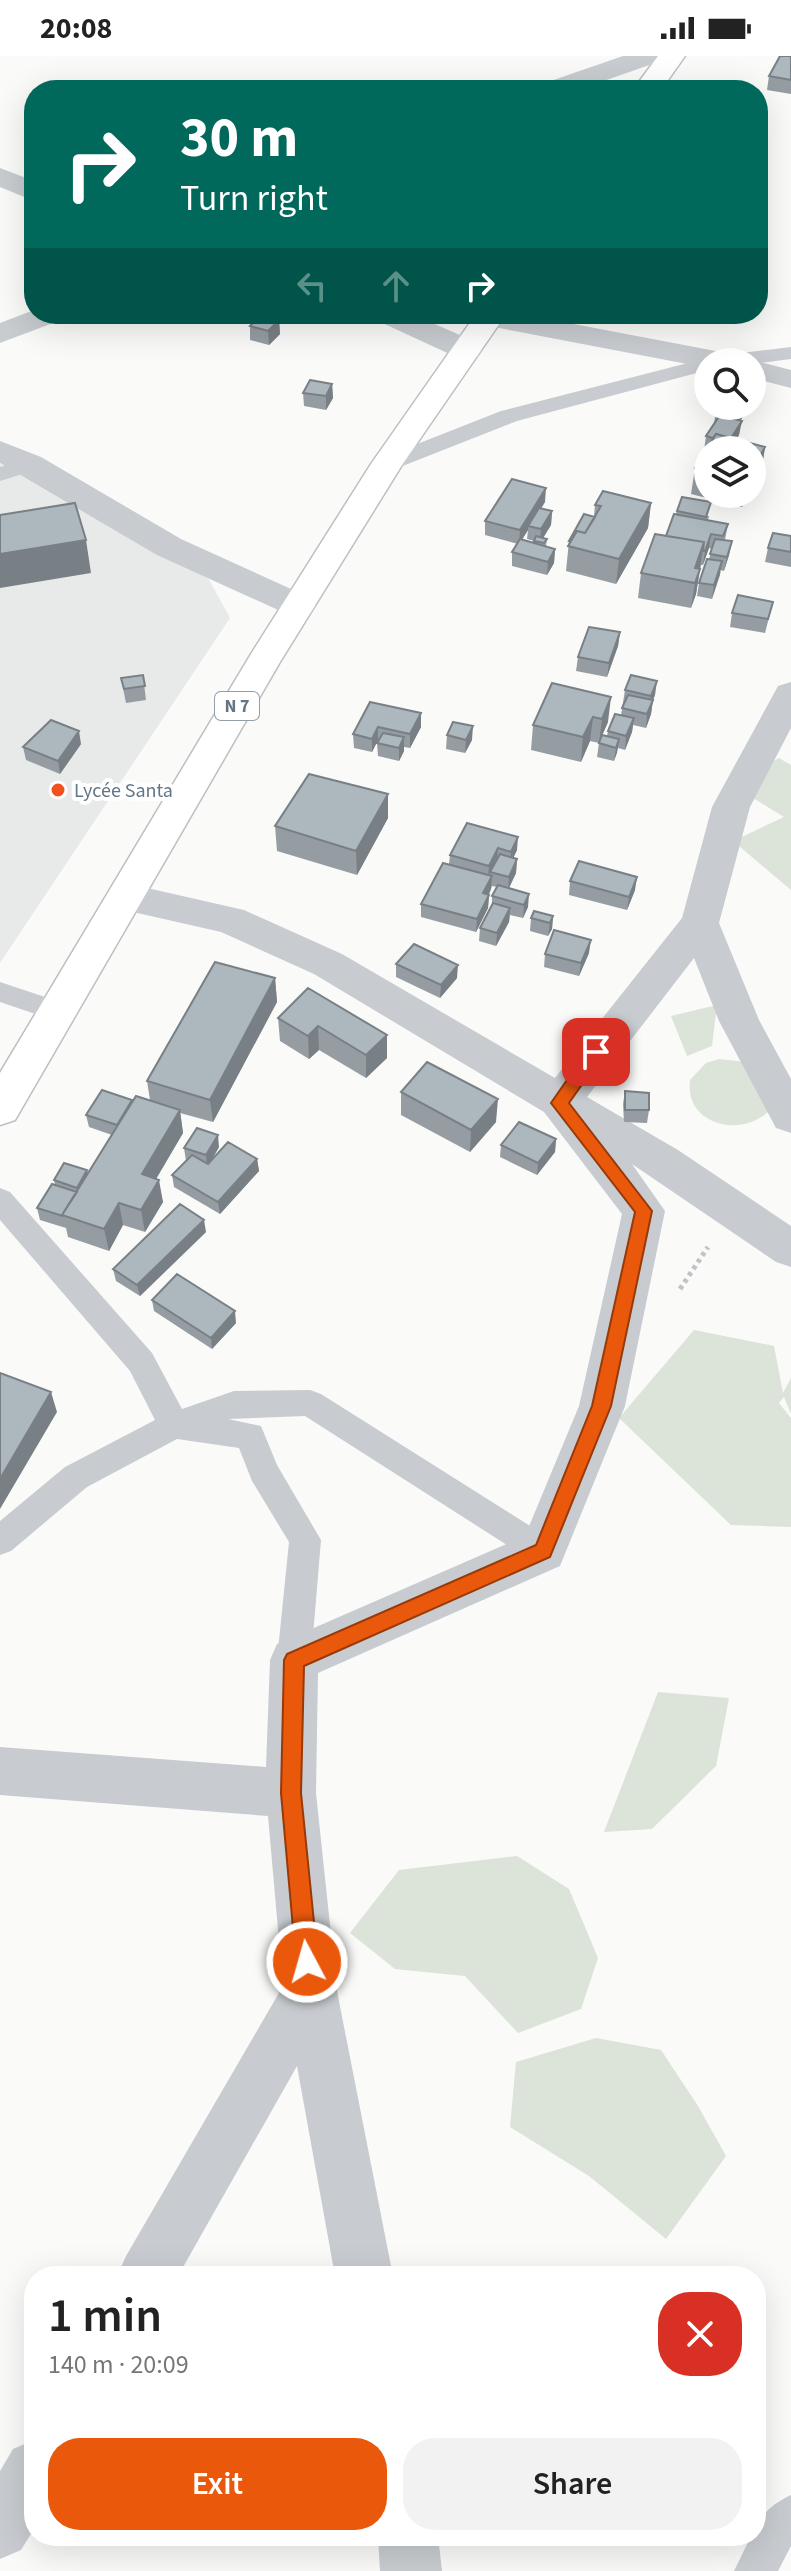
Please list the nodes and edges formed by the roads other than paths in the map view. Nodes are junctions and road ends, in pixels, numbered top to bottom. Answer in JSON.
{"nodes":[{"id":1,"x":649,"y":56,"type":"edge"},
{"id":2,"x":672,"y":56,"type":"edge"},
{"id":3,"x":581,"y":80,"type":"edge"},
{"id":4,"x":654,"y":80,"type":"edge"},
{"id":5,"x":0,"y":176,"type":"edge"},
{"id":6,"x":24,"y":187,"type":"edge"},
{"id":7,"x":25,"y":324,"type":"edge"},
{"id":8,"x":409,"y":324,"type":"edge"},
{"id":9,"x":485,"y":324,"type":"edge"},
{"id":10,"x":529,"y":324,"type":"edge"},
{"id":11,"x":0,"y":334,"type":"edge"},
{"id":12,"x":467,"y":350,"type":"junction"},
{"id":13,"x":791,"y":353,"type":"edge"},
{"id":14,"x":766,"y":356,"type":"edge"},
{"id":15,"x":694,"y":357,"type":"edge"},
{"id":16,"x":694,"y":368,"type":"edge"},
{"id":17,"x":766,"y":373,"type":"edge"},
{"id":18,"x":791,"y":379,"type":"edge"},
{"id":19,"x":10,"y":463,"type":"edge"},
{"id":20,"x":387,"y":464,"type":"junction"},
{"id":21,"x":299,"y":606,"type":"junction"},
{"id":22,"x":791,"y":694,"type":"edge"},
{"id":23,"x":125,"y":897,"type":"junction"},
{"id":24,"x":700,"y":923,"type":"junction"},
{"id":25,"x":0,"y":992,"type":"edge"},
{"id":26,"x":56,"y":1011,"type":"junction"},
{"id":27,"x":12,"y":1069,"type":"edge"},
{"id":28,"x":560,"y":1103,"type":"junction"},
{"id":29,"x":0,"y":1109,"type":"edge"},
{"id":30,"x":791,"y":1117,"type":"edge"},
{"id":31,"x":0,"y":1200,"type":"edge"},
{"id":32,"x":791,"y":1249,"type":"edge"},
{"id":33,"x":174,"y":1425,"type":"junction"},
{"id":34,"x":0,"y":1541,"type":"edge"},
{"id":35,"x":543,"y":1551,"type":"junction"},
{"id":36,"x":294,"y":1660,"type":"junction"},
{"id":37,"x":0,"y":1771,"type":"edge"},
{"id":38,"x":291,"y":1793,"type":"junction"},
{"id":39,"x":310,"y":1991,"type":"junction"},
{"id":40,"x":152,"y":2266,"type":"edge"},
{"id":41,"x":362,"y":2266,"type":"edge"},
{"id":42,"x":24,"y":2487,"type":"edge"},
{"id":43,"x":791,"y":2516,"type":"edge"},
{"id":44,"x":0,"y":2529,"type":"edge"},
{"id":45,"x":409,"y":2546,"type":"edge"},
{"id":46,"x":411,"y":2571,"type":"edge"},
{"id":47,"x":755,"y":2571,"type":"edge"}],
"edges":[{"from":1,"to":3,"type":"street"},
{"from":2,"to":4,"type":"highway"},
{"from":5,"to":6,"type":"street"},
{"from":7,"to":11,"type":"street"},
{"from":8,"to":12,"type":"street"},
{"from":9,"to":12,"type":"highway","number":"N 7"},
{"from":10,"to":15,"type":"street"},
{"from":12,"to":20,"type":"highway","number":"N 7"},
{"from":13,"to":14,"type":"lane"},
{"from":16,"to":20,"type":"lane"},
{"from":17,"to":18,"type":"street"},
{"from":19,"to":21,"type":"street"},
{"from":20,"to":21,"type":"highway","number":"N 7"},
{"from":21,"to":23,"type":"highway","number":"N 7"},
{"from":22,"to":24,"type":"street"},
{"from":23,"to":26,"type":"highway","number":"N 7"},
{"from":23,"to":28,"type":"street"},
{"from":24,"to":28,"type":"street"},
{"from":24,"to":30,"type":"street"},
{"from":25,"to":26,"type":"lane"},
{"from":26,"to":27,"type":"highway","number":"N 7"},
{"from":27,"to":29,"type":"highway","number":"N 7"},
{"from":28,"to":32,"type":"street"},
{"from":28,"to":35,"type":"street"},
{"from":31,"to":33,"type":"lane"},
{"from":33,"to":34,"type":"lane"},
{"from":33,"to":35,"type":"lane"},
{"from":33,"to":36,"type":"lane"},
{"from":35,"to":36,"type":"street"},
{"from":36,"to":38,"type":"street"},
{"from":37,"to":38,"type":"street"},
{"from":38,"to":39,"type":"street"},
{"from":39,"to":40,"type":"street"},
{"from":39,"to":41,"type":"street"},
{"from":42,"to":44,"type":"street"},
{"from":43,"to":47,"type":"lane"},
{"from":45,"to":46,"type":"street"}]}
